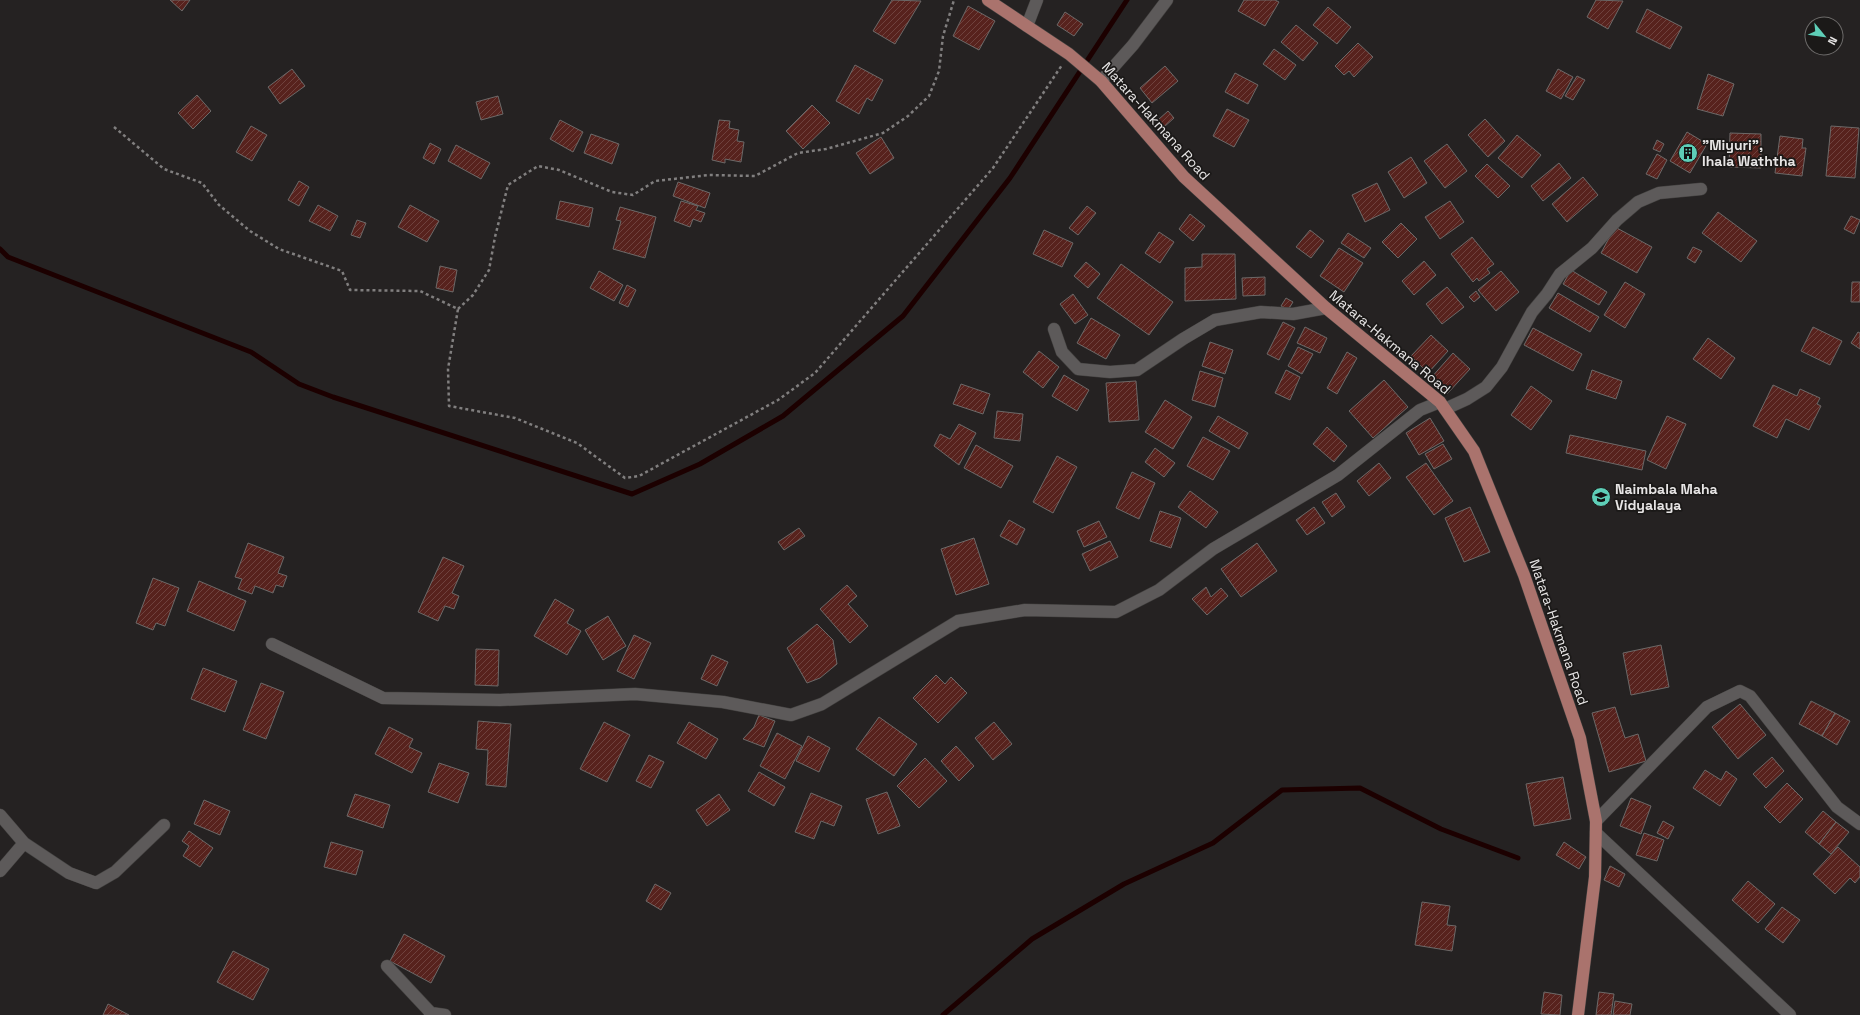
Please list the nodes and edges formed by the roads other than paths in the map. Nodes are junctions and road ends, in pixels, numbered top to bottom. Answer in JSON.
{"nodes":[{"id":1,"x":988,"y":0,"type":"edge"},
{"id":2,"x":1037,"y":0,"type":"edge"},
{"id":3,"x":1167,"y":0,"type":"edge"},
{"id":4,"x":1027,"y":26,"type":"junction"},
{"id":5,"x":1101,"y":81,"type":"junction"},
{"id":6,"x":1701,"y":189,"type":"dead end"},
{"id":7,"x":1326,"y":308,"type":"junction"},
{"id":8,"x":1054,"y":329,"type":"dead end"},
{"id":9,"x":1443,"y":406,"type":"junction"},
{"id":10,"x":272,"y":644,"type":"dead end"},
{"id":11,"x":0,"y":815,"type":"edge"},
{"id":12,"x":1596,"y":821,"type":"junction"},
{"id":13,"x":1860,"y":824,"type":"edge"},
{"id":14,"x":164,"y":825,"type":"dead end"},
{"id":15,"x":1596,"y":833,"type":"junction"},
{"id":16,"x":24,"y":843,"type":"junction"},
{"id":17,"x":0,"y":871,"type":"edge"},
{"id":18,"x":387,"y":966,"type":"dead end"},
{"id":19,"x":430,"y":1014,"type":"edge"},
{"id":20,"x":445,"y":1015,"type":"edge"},
{"id":21,"x":1578,"y":1015,"type":"edge"},
{"id":22,"x":1790,"y":1015,"type":"edge"}],
"edges":[{"from":1,"to":4,"type":"main road","name":"Matara-Hakmana Road"},
{"from":2,"to":4,"type":"street"},
{"from":3,"to":5,"type":"street"},
{"from":4,"to":5,"type":"main road","name":"Matara-Hakmana Road"},
{"from":5,"to":7,"type":"main road","name":"Matara-Hakmana Road"},
{"from":6,"to":9,"type":"street"},
{"from":7,"to":8,"type":"street"},
{"from":7,"to":9,"type":"main road","name":"Matara-Hakmana Road"},
{"from":9,"to":10,"type":"street"},
{"from":9,"to":12,"type":"main road","name":"Matara-Hakmana Road"},
{"from":11,"to":16,"type":"street"},
{"from":12,"to":13,"type":"street"},
{"from":12,"to":15,"type":"main road","name":"Matara-Hakmana Road"},
{"from":14,"to":16,"type":"street"},
{"from":15,"to":21,"type":"main road","name":"Matara-Hakmana Road"},
{"from":15,"to":22,"type":"street"},
{"from":16,"to":17,"type":"street"},
{"from":18,"to":19,"type":"street"},
{"from":19,"to":20,"type":"street"}]}
